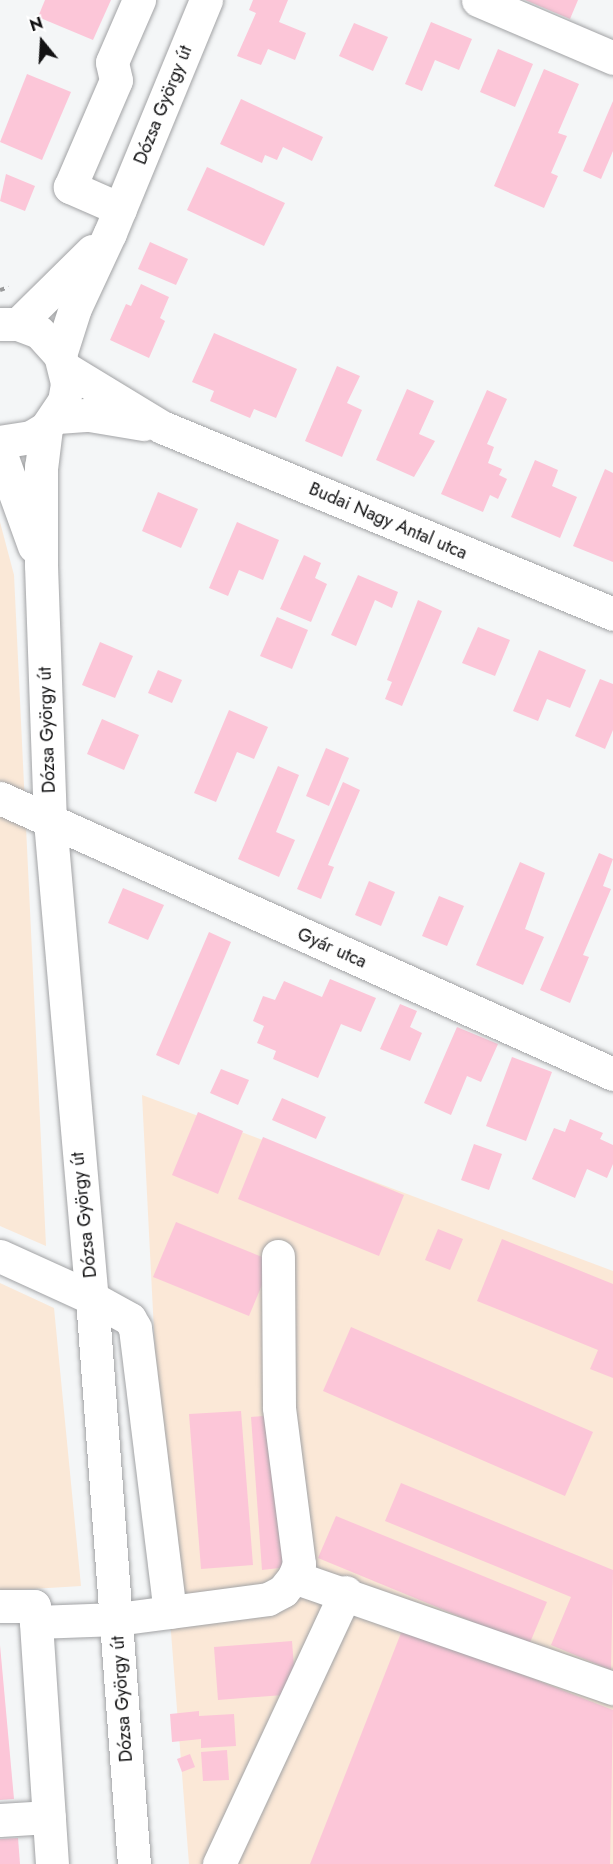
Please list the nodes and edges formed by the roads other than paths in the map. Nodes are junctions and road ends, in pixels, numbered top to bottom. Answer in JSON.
{"nodes":[{"id":1,"x":139,"y":0,"type":"edge"},
{"id":2,"x":206,"y":0,"type":"edge"},
{"id":3,"x":478,"y":0,"type":"edge"},
{"id":4,"x":613,"y":57,"type":"edge"},
{"id":5,"x":115,"y":221,"type":"junction"},
{"id":6,"x":9,"y":324,"type":"edge"},
{"id":7,"x":62,"y":361,"type":"junction"},
{"id":8,"x":51,"y":422,"type":"junction"},
{"id":9,"x":162,"y":427,"type":"junction"},
{"id":10,"x":0,"y":442,"type":"edge"},
{"id":11,"x":0,"y":452,"type":"edge"},
{"id":12,"x":41,"y":565,"type":"junction"},
{"id":13,"x":613,"y":614,"type":"edge"},
{"id":14,"x":0,"y":798,"type":"edge"},
{"id":15,"x":50,"y":821,"type":"junction"},
{"id":16,"x":613,"y":1074,"type":"edge"},
{"id":17,"x":0,"y":1256,"type":"edge"},
{"id":18,"x":278,"y":1256,"type":"dead end"},
{"id":19,"x":92,"y":1298,"type":"junction"},
{"id":20,"x":294,"y":1578,"type":"junction"},
{"id":21,"x":346,"y":1592,"type":"junction"},
{"id":22,"x":0,"y":1606,"type":"edge"},
{"id":23,"x":170,"y":1612,"type":"junction"},
{"id":24,"x":117,"y":1619,"type":"junction"},
{"id":25,"x":36,"y":1622,"type":"junction"},
{"id":26,"x":613,"y":1688,"type":"edge"},
{"id":27,"x":49,"y":1817,"type":"junction"},
{"id":28,"x":0,"y":1820,"type":"edge"},
{"id":29,"x":52,"y":1864,"type":"edge"},
{"id":30,"x":134,"y":1864,"type":"edge"},
{"id":31,"x":219,"y":1864,"type":"edge"}],
"edges":[{"from":1,"to":5,"type":"main road"},
{"from":2,"to":5,"type":"main road","name":"Dózsa György út"},
{"from":3,"to":4,"type":"main road"},
{"from":5,"to":6,"type":"main road","name":"Dózsa György út"},
{"from":5,"to":7,"type":"main road","name":"Dózsa György út"},
{"from":6,"to":7,"type":"main road","name":"Budai Nagy Antal utca"},
{"from":7,"to":8,"type":"main road","name":"Dózsa György út"},
{"from":7,"to":9,"type":"main road","name":"Budai Nagy Antal utca"},
{"from":8,"to":9,"type":"main road","name":"Budai Nagy Antal utca"},
{"from":8,"to":10,"type":"main road"},
{"from":8,"to":12,"type":"main road","name":"Dózsa György út"},
{"from":9,"to":13,"type":"main road","name":"Budai Nagy Antal utca"},
{"from":11,"to":12,"type":"main road","name":"Dózsa György út"},
{"from":12,"to":15,"type":"main road","name":"Dózsa György út"},
{"from":14,"to":15,"type":"main road","name":"Gyár utca"},
{"from":15,"to":16,"type":"main road","name":"Gyár utca"},
{"from":15,"to":19,"type":"main road","name":"Dózsa György út"},
{"from":17,"to":19,"type":"main road"},
{"from":18,"to":20,"type":"main road"},
{"from":19,"to":23,"type":"main road"},
{"from":19,"to":24,"type":"main road","name":"Dózsa György út"},
{"from":20,"to":21,"type":"main road"},
{"from":20,"to":23,"type":"main road"},
{"from":21,"to":26,"type":"main road"},
{"from":21,"to":31,"type":"main road"},
{"from":22,"to":25,"type":"main road"},
{"from":23,"to":24,"type":"main road"},
{"from":24,"to":25,"type":"main road"},
{"from":24,"to":30,"type":"main road","name":"Dózsa György út"},
{"from":25,"to":27,"type":"main road"},
{"from":27,"to":28,"type":"main road"},
{"from":27,"to":29,"type":"main road"}]}
